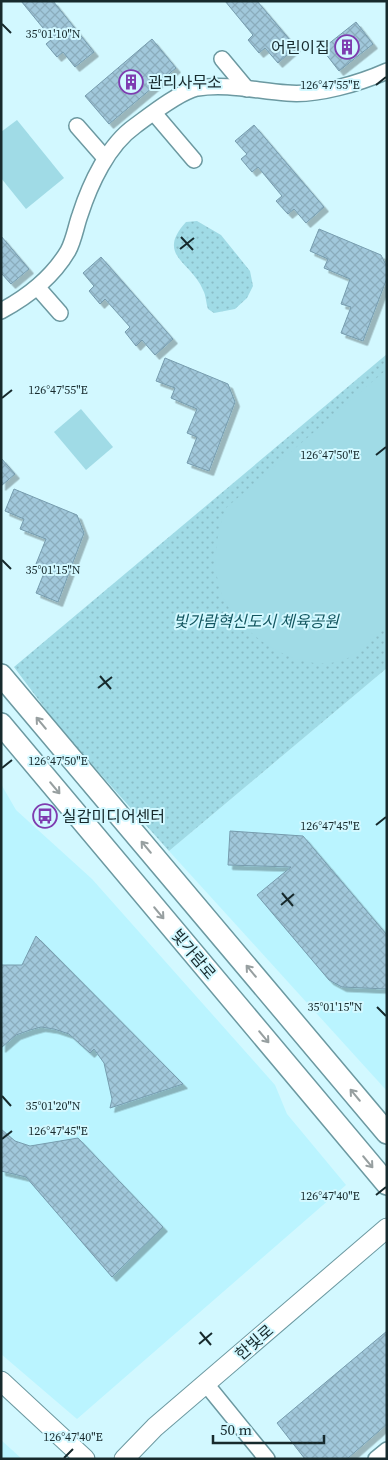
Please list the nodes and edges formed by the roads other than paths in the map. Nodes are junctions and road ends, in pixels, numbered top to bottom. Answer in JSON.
{"nodes":[{"id":1,"x":222,"y":59,"type":"dead end"},
{"id":2,"x":386,"y":73,"type":"edge"},
{"id":3,"x":248,"y":89,"type":"junction"},
{"id":4,"x":154,"y":113,"type":"junction"},
{"id":5,"x":77,"y":126,"type":"dead end"},
{"id":6,"x":106,"y":158,"type":"junction"},
{"id":7,"x":194,"y":160,"type":"dead end"},
{"id":8,"x":38,"y":288,"type":"junction"},
{"id":9,"x":1,"y":311,"type":"edge"},
{"id":10,"x":60,"y":314,"type":"dead end"},
{"id":11,"x":1,"y":675,"type":"edge"},
{"id":12,"x":1,"y":724,"type":"edge"},
{"id":13,"x":387,"y":1133,"type":"edge"},
{"id":14,"x":387,"y":1184,"type":"edge"},
{"id":15,"x":387,"y":1228,"type":"edge"},
{"id":16,"x":1,"y":1381,"type":"edge"},
{"id":17,"x":206,"y":1384,"type":"junction"},
{"id":18,"x":387,"y":1450,"type":"edge"},
{"id":19,"x":85,"y":1459,"type":"edge"},
{"id":20,"x":124,"y":1459,"type":"edge"},
{"id":21,"x":266,"y":1459,"type":"edge"},
{"id":22,"x":376,"y":1459,"type":"edge"}],
"edges":[{"from":1,"to":3,"type":"street"},
{"from":2,"to":3,"type":"street"},
{"from":3,"to":4,"type":"street"},
{"from":4,"to":6,"type":"street"},
{"from":4,"to":7,"type":"street"},
{"from":5,"to":6,"type":"street"},
{"from":6,"to":8,"type":"street"},
{"from":8,"to":9,"type":"street"},
{"from":8,"to":10,"type":"street"},
{"from":13,"to":11,"type":"main road","name":"빛가람로","one_way":true},
{"from":12,"to":14,"type":"main road","name":"빛가람로","one_way":true},
{"from":15,"to":17,"type":"street","name":"한빛로"},
{"from":16,"to":19,"type":"street"},
{"from":17,"to":20,"type":"street","name":"한빛로"},
{"from":17,"to":21,"type":"street"},
{"from":18,"to":22,"type":"street"}]}
